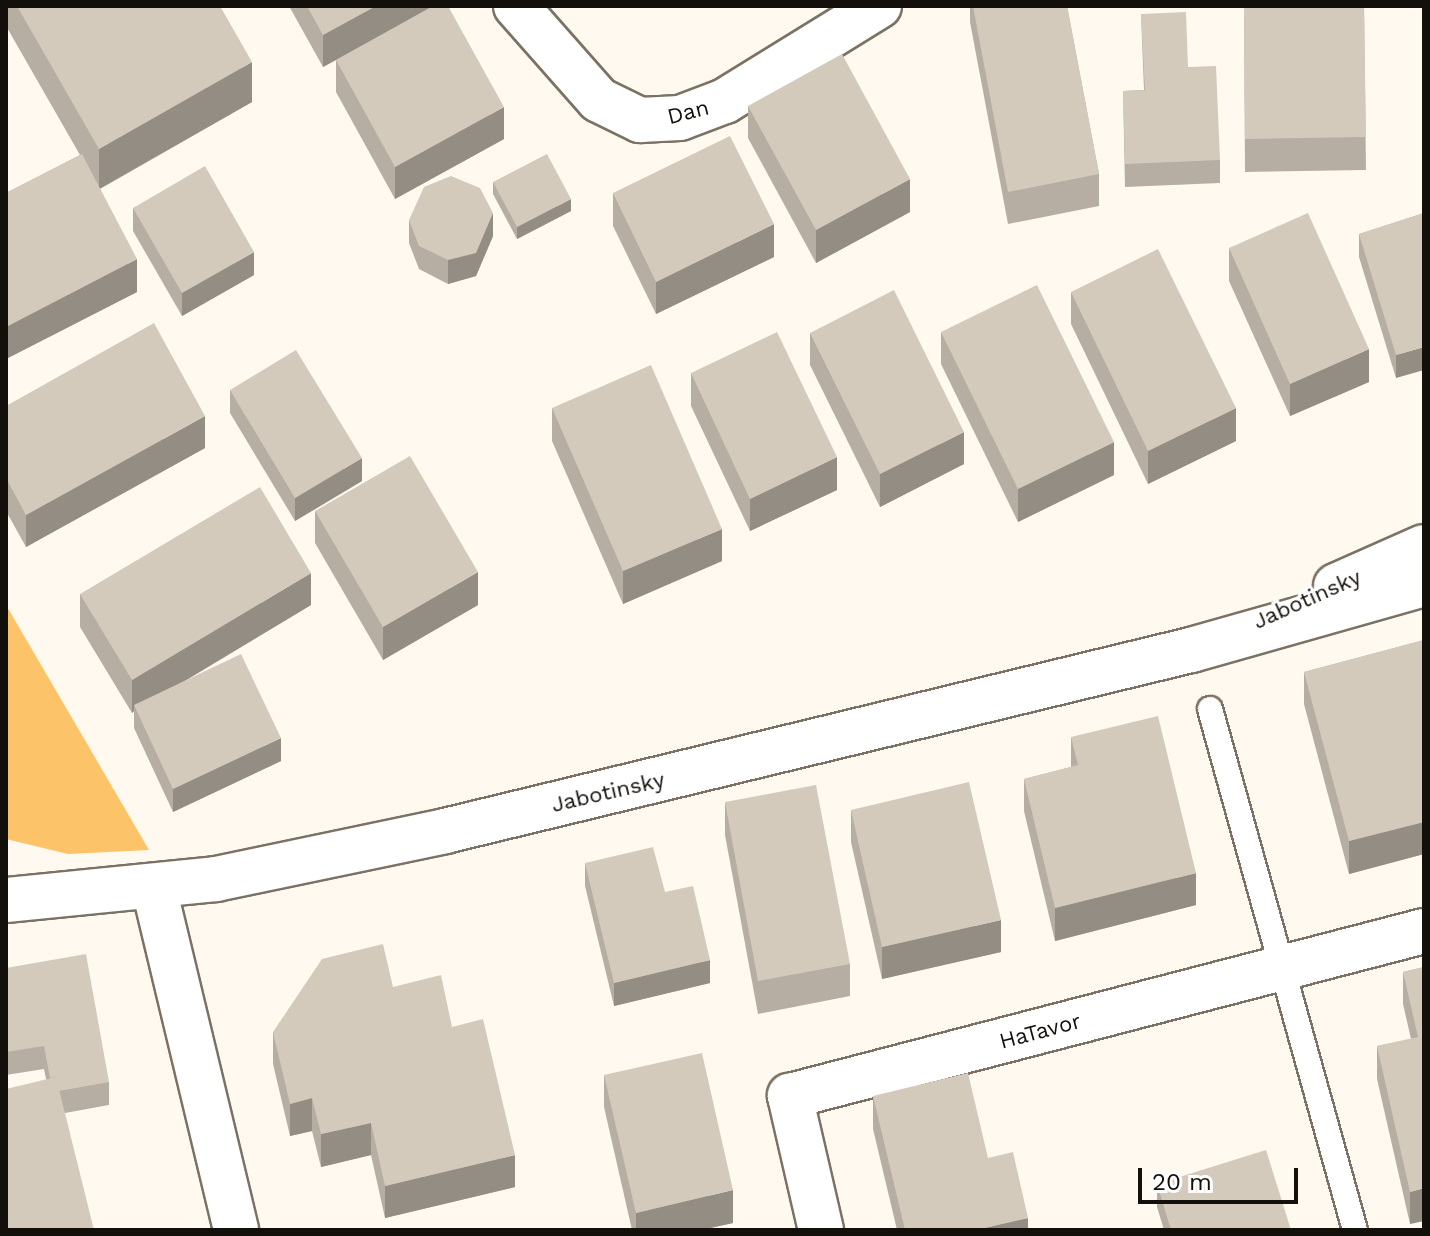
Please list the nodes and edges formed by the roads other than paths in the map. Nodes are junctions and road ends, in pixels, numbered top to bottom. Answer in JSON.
{"nodes":[{"id":1,"x":516,"y":6,"type":"edge"},
{"id":2,"x":879,"y":6,"type":"edge"},
{"id":3,"x":1424,"y":547,"type":"edge"},
{"id":4,"x":1424,"y":584,"type":"edge"},
{"id":5,"x":1191,"y":650,"type":"junction"},
{"id":6,"x":1210,"y":709,"type":"dead end"},
{"id":7,"x":154,"y":888,"type":"junction"},
{"id":8,"x":10,"y":900,"type":"edge"},
{"id":9,"x":1424,"y":931,"type":"edge"},
{"id":10,"x":1282,"y":968,"type":"junction"},
{"id":11,"x":236,"y":1230,"type":"edge"},
{"id":12,"x":821,"y":1230,"type":"edge"},
{"id":13,"x":1355,"y":1230,"type":"edge"}],
"edges":[{"from":1,"to":2,"type":"street","name":"Dan"},
{"from":3,"to":5,"type":"street","name":"Jabotinsky"},
{"from":4,"to":5,"type":"street","name":"Jabotinsky"},
{"from":5,"to":7,"type":"street","name":"Jabotinsky"},
{"from":6,"to":10,"type":"lane"},
{"from":7,"to":8,"type":"street","name":"Jabotinsky"},
{"from":7,"to":11,"type":"street"},
{"from":9,"to":10,"type":"street","name":"HaTavor"},
{"from":10,"to":12,"type":"street","name":"HaTavor"},
{"from":10,"to":13,"type":"lane"}]}
